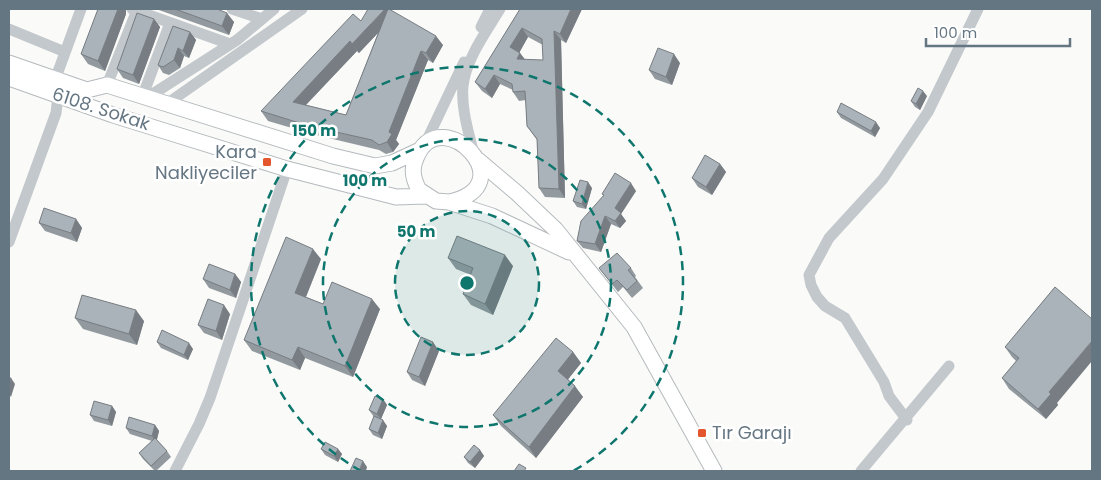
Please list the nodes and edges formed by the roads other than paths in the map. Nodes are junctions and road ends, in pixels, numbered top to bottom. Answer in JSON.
{"nodes":[{"id":1,"x":81,"y":9,"type":"edge"},
{"id":2,"x":232,"y":9,"type":"edge"},
{"id":3,"x":274,"y":9,"type":"edge"},
{"id":4,"x":302,"y":9,"type":"edge"},
{"id":5,"x":490,"y":9,"type":"edge"},
{"id":6,"x":500,"y":9,"type":"edge"},
{"id":7,"x":978,"y":9,"type":"edge"},
{"id":8,"x":134,"y":10,"type":"edge"},
{"id":9,"x":262,"y":19,"type":"junction"},
{"id":10,"x":170,"y":23,"type":"junction"},
{"id":11,"x":9,"y":29,"type":"edge"},
{"id":12,"x":230,"y":44,"type":"junction"},
{"id":13,"x":65,"y":52,"type":"junction"},
{"id":14,"x":9,"y":63,"type":"edge"},
{"id":15,"x":9,"y":78,"type":"edge"},
{"id":16,"x":55,"y":80,"type":"junction"},
{"id":17,"x":107,"y":84,"type":"junction"},
{"id":18,"x":58,"y":96,"type":"junction"},
{"id":19,"x":145,"y":96,"type":"junction"},
{"id":20,"x":168,"y":103,"type":"junction"},
{"id":21,"x":422,"y":147,"type":"junction"},
{"id":22,"x":475,"y":156,"type":"junction"},
{"id":23,"x":287,"y":169,"type":"junction"},
{"id":24,"x":426,"y":196,"type":"junction"},
{"id":25,"x":449,"y":202,"type":"junction"},
{"id":26,"x":9,"y":242,"type":"edge"},
{"id":27,"x":575,"y":255,"type":"junction"},
{"id":28,"x":949,"y":366,"type":"dead end"},
{"id":29,"x":907,"y":420,"type":"junction"},
{"id":30,"x":175,"y":471,"type":"edge"},
{"id":31,"x":714,"y":471,"type":"edge"},
{"id":32,"x":861,"y":471,"type":"edge"}],
"edges":[{"from":1,"to":13,"type":"street"},
{"from":2,"to":9,"type":"street"},
{"from":3,"to":9,"type":"street"},
{"from":4,"to":20,"type":"street"},
{"from":5,"to":21,"type":"street"},
{"from":6,"to":22,"type":"street"},
{"from":7,"to":29,"type":"street"},
{"from":8,"to":10,"type":"street"},
{"from":8,"to":17,"type":"street"},
{"from":9,"to":12,"type":"street"},
{"from":10,"to":12,"type":"street"},
{"from":10,"to":19,"type":"street"},
{"from":11,"to":13,"type":"street"},
{"from":12,"to":19,"type":"street"},
{"from":13,"to":16,"type":"street"},
{"from":14,"to":16,"type":"main road","name":"6108. Sokak"},
{"from":15,"to":18,"type":"main road","name":"6108. Sokak"},
{"from":16,"to":17,"type":"main road","name":"6108. Sokak"},
{"from":16,"to":18,"type":"street"},
{"from":17,"to":19,"type":"main road","name":"6108. Sokak"},
{"from":18,"to":23,"type":"main road","name":"6108. Sokak"},
{"from":18,"to":26,"type":"street"},
{"from":19,"to":20,"type":"main road","name":"6108. Sokak"},
{"from":20,"to":21,"type":"main road","name":"6108. Sokak"},
{"from":21,"to":22,"type":"main road"},
{"from":21,"to":24,"type":"main road"},
{"from":22,"to":25,"type":"main road"},
{"from":22,"to":27,"type":"main road"},
{"from":23,"to":24,"type":"main road","name":"6108. Sokak"},
{"from":23,"to":30,"type":"street"},
{"from":24,"to":25,"type":"main road"},
{"from":25,"to":27,"type":"main road"},
{"from":27,"to":31,"type":"main road"},
{"from":28,"to":29,"type":"street"},
{"from":29,"to":32,"type":"street"}]}
